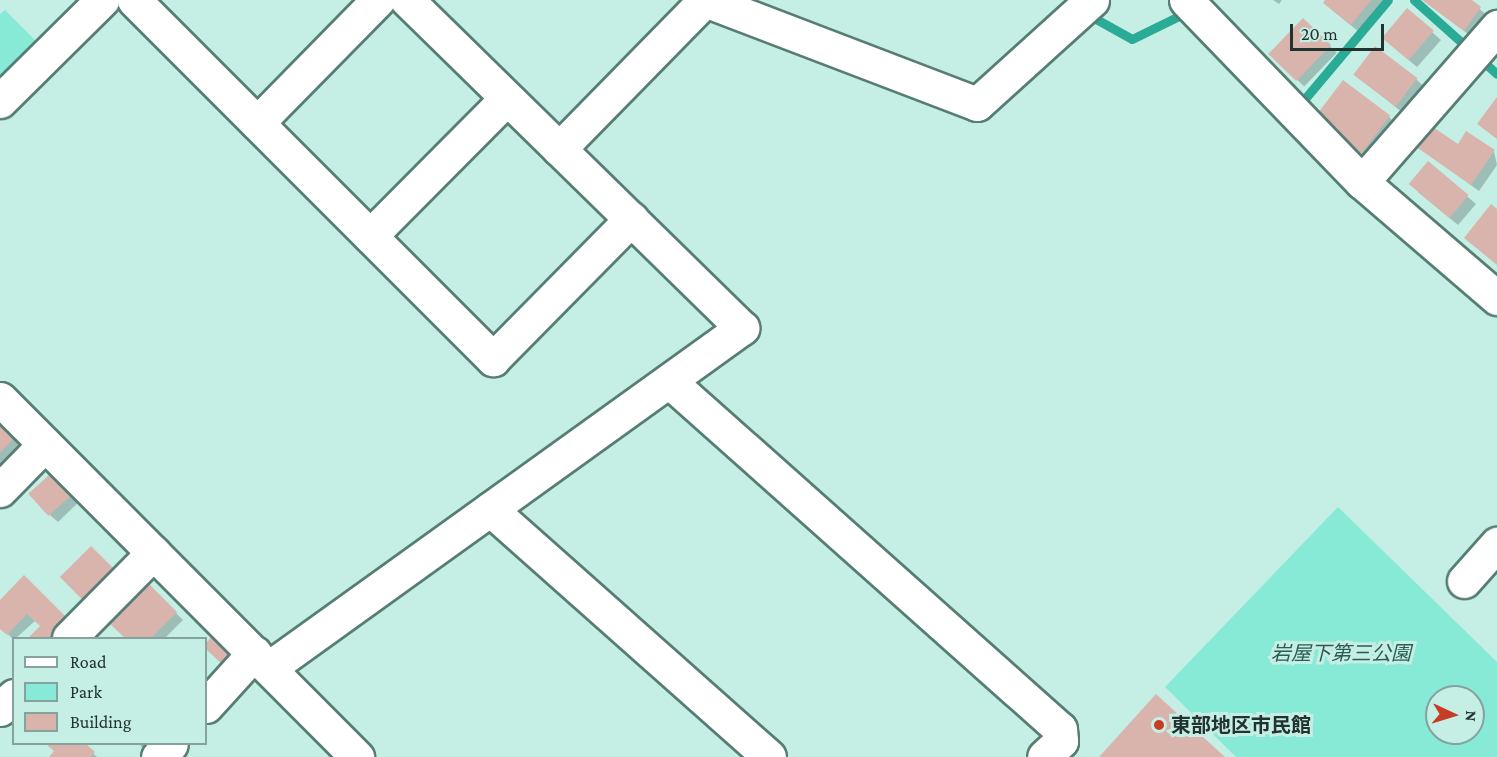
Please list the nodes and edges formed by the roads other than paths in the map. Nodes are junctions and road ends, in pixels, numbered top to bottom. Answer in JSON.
{"nodes":[{"id":1,"x":102,"y":0,"type":"edge"},
{"id":2,"x":134,"y":0,"type":"edge"},
{"id":3,"x":378,"y":0,"type":"edge"},
{"id":4,"x":407,"y":0,"type":"edge"},
{"id":5,"x":1092,"y":0,"type":"edge"},
{"id":6,"x":1186,"y":0,"type":"edge"},
{"id":7,"x":1497,"y":27,"type":"edge"},
{"id":8,"x":507,"y":98,"type":"junction"},
{"id":9,"x":0,"y":101,"type":"edge"},
{"id":10,"x":257,"y":123,"type":"junction"},
{"id":11,"x":559,"y":149,"type":"junction"},
{"id":12,"x":1362,"y":182,"type":"junction"},
{"id":13,"x":631,"y":219,"type":"junction"},
{"id":14,"x":370,"y":236,"type":"junction"},
{"id":15,"x":1497,"y":298,"type":"edge"},
{"id":16,"x":669,"y":381,"type":"junction"},
{"id":17,"x":0,"y":399,"type":"edge"},
{"id":18,"x":45,"y":444,"type":"junction"},
{"id":19,"x":0,"y":490,"type":"edge"},
{"id":20,"x":490,"y":509,"type":"junction"},
{"id":21,"x":1497,"y":544,"type":"edge"},
{"id":22,"x":153,"y":553,"type":"junction"},
{"id":23,"x":1464,"y":581,"type":"dead end"},
{"id":24,"x":71,"y":637,"type":"edge"},
{"id":25,"x":261,"y":661,"type":"junction"},
{"id":26,"x":12,"y":698,"type":"edge"},
{"id":27,"x":207,"y":705,"type":"edge"},
{"id":28,"x":0,"y":709,"type":"edge"},
{"id":29,"x":170,"y":745,"type":"edge"},
{"id":30,"x":158,"y":757,"type":"edge"},
{"id":31,"x":357,"y":757,"type":"edge"},
{"id":32,"x":769,"y":757,"type":"edge"},
{"id":33,"x":1044,"y":757,"type":"edge"}],
"edges":[{"from":1,"to":9,"type":"street"},
{"from":2,"to":10,"type":"street"},
{"from":3,"to":10,"type":"street"},
{"from":4,"to":8,"type":"street"},
{"from":5,"to":11,"type":"street"},
{"from":6,"to":12,"type":"street"},
{"from":7,"to":12,"type":"street"},
{"from":8,"to":11,"type":"street"},
{"from":8,"to":14,"type":"street"},
{"from":10,"to":14,"type":"street"},
{"from":11,"to":13,"type":"street"},
{"from":12,"to":15,"type":"street"},
{"from":13,"to":14,"type":"street"},
{"from":13,"to":16,"type":"street"},
{"from":16,"to":20,"type":"street"},
{"from":16,"to":33,"type":"street"},
{"from":17,"to":18,"type":"street"},
{"from":18,"to":19,"type":"street"},
{"from":18,"to":22,"type":"street"},
{"from":20,"to":25,"type":"street"},
{"from":20,"to":32,"type":"street"},
{"from":21,"to":23,"type":"street"},
{"from":22,"to":24,"type":"street"},
{"from":22,"to":25,"type":"street"},
{"from":25,"to":27,"type":"street"},
{"from":25,"to":31,"type":"street"},
{"from":26,"to":28,"type":"street"},
{"from":29,"to":30,"type":"street"}]}
